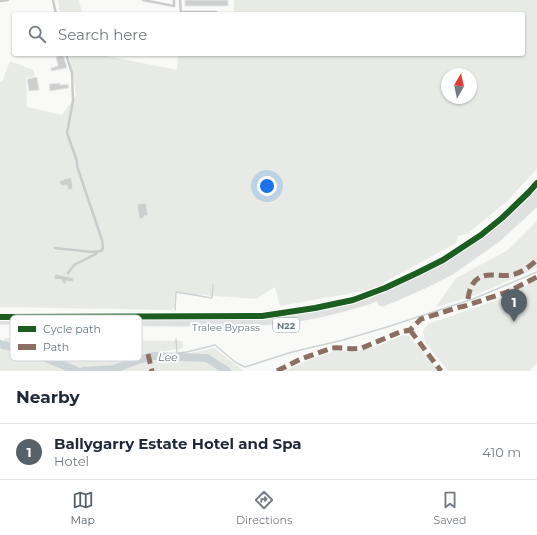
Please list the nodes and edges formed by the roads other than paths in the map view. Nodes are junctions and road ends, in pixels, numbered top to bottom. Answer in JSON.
{"nodes":[{"id":1,"x":8,"y":0,"type":"edge"},
{"id":2,"x":53,"y":0,"type":"edge"},
{"id":3,"x":144,"y":0,"type":"edge"},
{"id":4,"x":174,"y":0,"type":"edge"},
{"id":5,"x":180,"y":0,"type":"edge"},
{"id":6,"x":0,"y":1,"type":"edge"},
{"id":7,"x":56,"y":12,"type":"edge"},
{"id":8,"x":181,"y":12,"type":"edge"},
{"id":9,"x":67,"y":56,"type":"edge"},
{"id":10,"x":537,"y":191,"type":"edge"},
{"id":11,"x":537,"y":201,"type":"edge"},
{"id":12,"x":55,"y":248,"type":"dead end"},
{"id":13,"x":97,"y":252,"type":"junction"},
{"id":14,"x":68,"y":273,"type":"dead end"},
{"id":15,"x":0,"y":320,"type":"edge"},
{"id":16,"x":10,"y":320,"type":"edge"},
{"id":17,"x":142,"y":322,"type":"edge"},
{"id":18,"x":0,"y":326,"type":"edge"},
{"id":19,"x":10,"y":326,"type":"edge"},
{"id":20,"x":142,"y":327,"type":"edge"}],
"edges":[{"from":1,"to":6,"type":"lane"},
{"from":2,"to":7,"type":"lane"},
{"from":3,"to":4,"type":"lane"},
{"from":5,"to":8,"type":"lane"},
{"from":9,"to":13,"type":"lane"},
{"from":10,"to":17,"type":"highway","name":"Tralee Bypass","number":"N22"},
{"from":11,"to":20,"type":"highway","name":"Tralee Bypass","number":"N22"},
{"from":12,"to":13,"type":"lane"},
{"from":13,"to":14,"type":"lane"},
{"from":15,"to":16,"type":"highway","name":"Tralee Bypass","number":"N22"},
{"from":18,"to":19,"type":"highway","name":"Tralee Bypass","number":"N22"}]}
